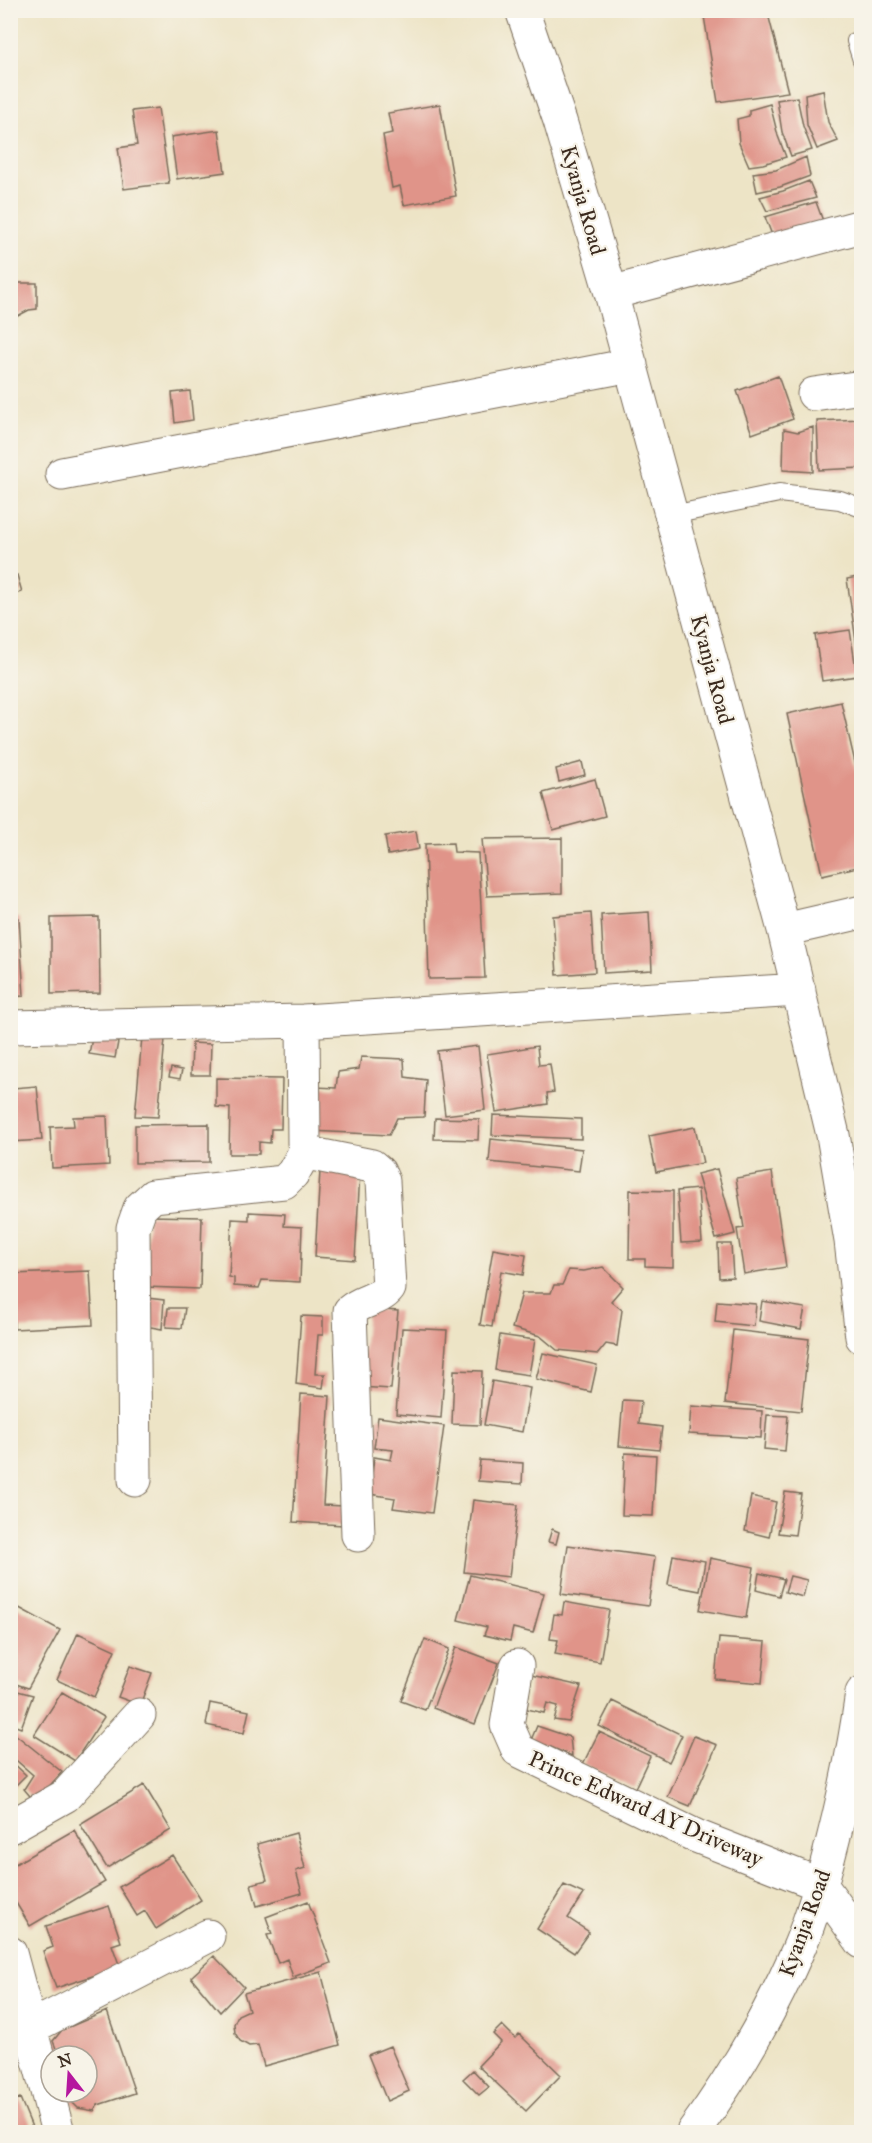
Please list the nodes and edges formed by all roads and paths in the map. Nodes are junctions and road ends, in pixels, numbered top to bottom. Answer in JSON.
{"nodes":[{"id":1,"x":522,"y":10,"type":"edge"},
{"id":2,"x":856,"y":41,"type":"dead end"},
{"id":3,"x":861,"y":60,"type":"edge"},
{"id":4,"x":861,"y":226,"type":"edge"},
{"id":5,"x":611,"y":293,"type":"junction"},
{"id":6,"x":631,"y":365,"type":"junction"},
{"id":7,"x":861,"y":387,"type":"edge"},
{"id":8,"x":814,"y":394,"type":"dead end"},
{"id":9,"x":62,"y":474,"type":"dead end"},
{"id":10,"x":861,"y":508,"type":"edge"},
{"id":11,"x":672,"y":514,"type":"junction"},
{"id":12,"x":861,"y":912,"type":"edge"},
{"id":13,"x":784,"y":930,"type":"junction"},
{"id":14,"x":799,"y":990,"type":"junction"},
{"id":15,"x":303,"y":1021,"type":"junction"},
{"id":16,"x":10,"y":1026,"type":"edge"},
{"id":17,"x":306,"y":1150,"type":"junction"},
{"id":18,"x":861,"y":1337,"type":"edge"},
{"id":19,"x":135,"y":1480,"type":"dead end"},
{"id":20,"x":358,"y":1535,"type":"dead end"},
{"id":21,"x":517,"y":1666,"type":"dead end"},
{"id":22,"x":861,"y":1693,"type":"edge"},
{"id":23,"x":139,"y":1715,"type":"dead end"},
{"id":24,"x":851,"y":1811,"type":"edge"},
{"id":25,"x":10,"y":1827,"type":"edge"},
{"id":26,"x":821,"y":1885,"type":"junction"},
{"id":27,"x":208,"y":1936,"type":"dead end"},
{"id":28,"x":861,"y":1942,"type":"edge"},
{"id":29,"x":10,"y":1953,"type":"edge"},
{"id":30,"x":30,"y":2028,"type":"junction"},
{"id":31,"x":58,"y":2133,"type":"edge"},
{"id":32,"x":693,"y":2133,"type":"edge"}],
"edges":[{"from":1,"to":5,"type":"street","name":"Kyanja Road"},
{"from":2,"to":3,"type":"lane"},
{"from":4,"to":5,"type":"street"},
{"from":5,"to":6,"type":"street","name":"Kyanja Road"},
{"from":6,"to":9,"type":"street"},
{"from":6,"to":11,"type":"street","name":"Kyanja Road"},
{"from":7,"to":8,"type":"street"},
{"from":10,"to":11,"type":"lane"},
{"from":11,"to":13,"type":"street","name":"Kyanja Road"},
{"from":12,"to":13,"type":"street"},
{"from":13,"to":14,"type":"street","name":"Kyanja Road"},
{"from":14,"to":15,"type":"street"},
{"from":14,"to":18,"type":"street","name":"Kyanja Road"},
{"from":15,"to":16,"type":"street"},
{"from":15,"to":17,"type":"street"},
{"from":17,"to":19,"type":"street"},
{"from":17,"to":20,"type":"street"},
{"from":21,"to":26,"type":"street","name":"Prince Edward AY Driveway"},
{"from":22,"to":24,"type":"street","name":"Kyanja Road"},
{"from":23,"to":25,"type":"street"},
{"from":24,"to":26,"type":"street","name":"Kyanja Road"},
{"from":26,"to":28,"type":"street"},
{"from":26,"to":32,"type":"street","name":"Kyanja Road"},
{"from":27,"to":30,"type":"street"},
{"from":29,"to":30,"type":"street"},
{"from":30,"to":31,"type":"street"}]}
